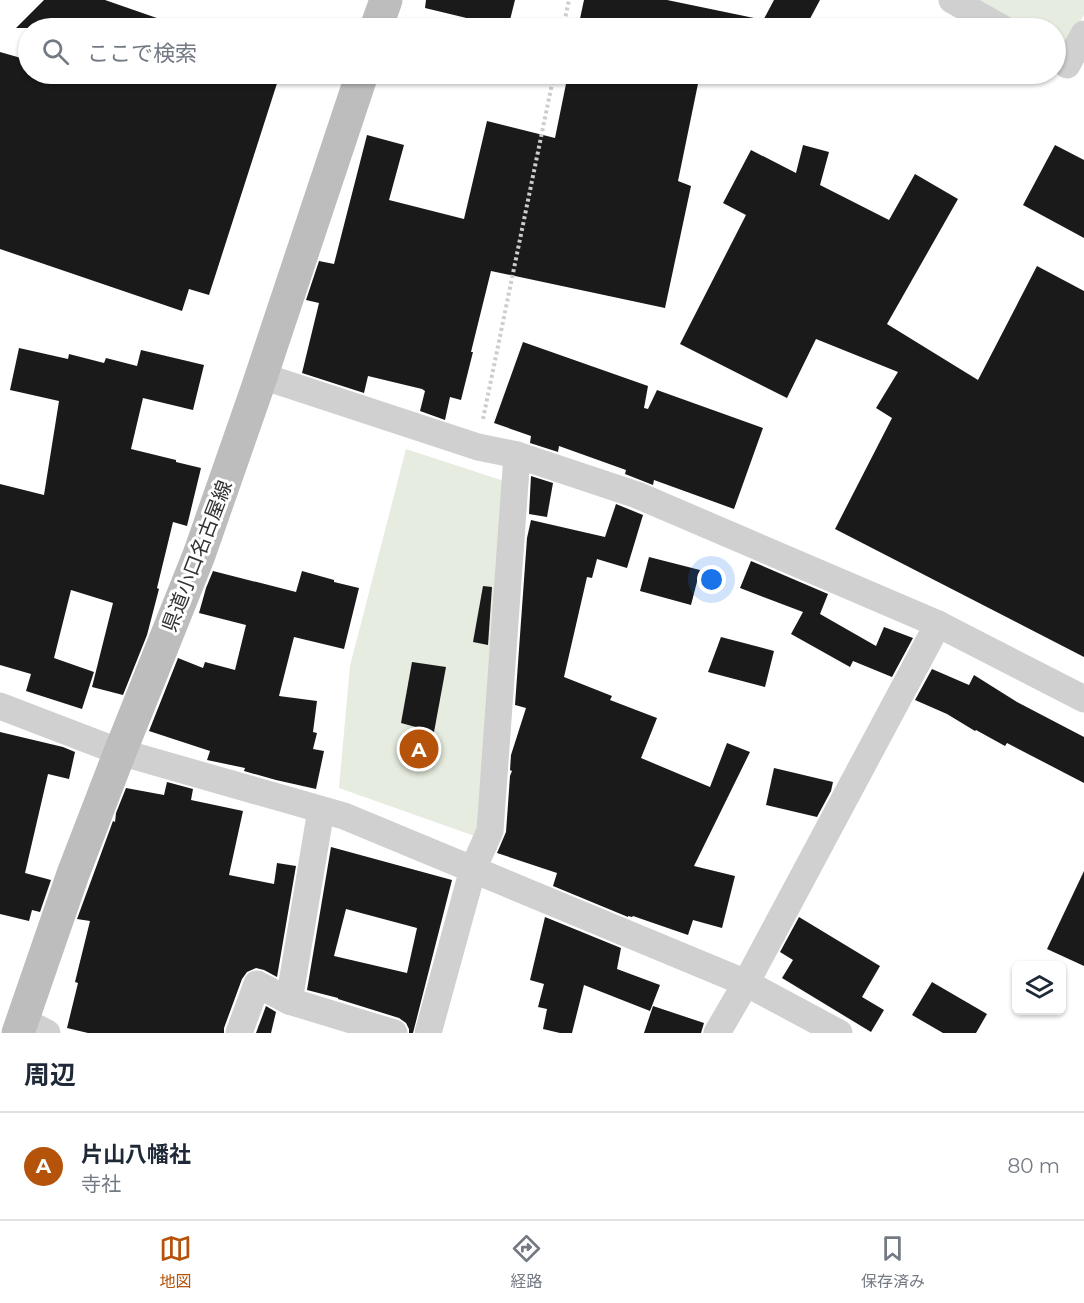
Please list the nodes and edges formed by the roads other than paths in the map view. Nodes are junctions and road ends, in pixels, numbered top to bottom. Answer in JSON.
{"nodes":[{"id":1,"x":386,"y":0,"type":"edge"},
{"id":2,"x":952,"y":0,"type":"edge"},
{"id":3,"x":380,"y":18,"type":"edge"},
{"id":4,"x":984,"y":18,"type":"edge"},
{"id":5,"x":1084,"y":34,"type":"edge"},
{"id":6,"x":1069,"y":66,"type":"edge"},
{"id":7,"x":359,"y":84,"type":"edge"},
{"id":8,"x":262,"y":376,"type":"junction"},
{"id":9,"x":517,"y":455,"type":"junction"},
{"id":10,"x":938,"y":624,"type":"junction"},
{"id":11,"x":1084,"y":699,"type":"edge"},
{"id":12,"x":0,"y":706,"type":"edge"},
{"id":13,"x":120,"y":752,"type":"junction"},
{"id":14,"x":321,"y":810,"type":"junction"},
{"id":15,"x":473,"y":869,"type":"junction"},
{"id":16,"x":746,"y":982,"type":"junction"},
{"id":17,"x":289,"y":1000,"type":"junction"},
{"id":18,"x":29,"y":1029,"type":"edge"},
{"id":19,"x":239,"y":1033,"type":"edge"},
{"id":20,"x":394,"y":1033,"type":"edge"},
{"id":21,"x":428,"y":1033,"type":"edge"},
{"id":22,"x":717,"y":1033,"type":"edge"},
{"id":23,"x":839,"y":1033,"type":"edge"}],
"edges":[{"from":1,"to":3,"type":"main road"},
{"from":2,"to":4,"type":"street"},
{"from":5,"to":6,"type":"street"},
{"from":7,"to":8,"type":"main road","name":"県道小口名古屋線"},
{"from":8,"to":9,"type":"street"},
{"from":8,"to":13,"type":"main road","name":"県道小口名古屋線"},
{"from":9,"to":10,"type":"street"},
{"from":9,"to":15,"type":"street"},
{"from":10,"to":11,"type":"street"},
{"from":10,"to":16,"type":"street"},
{"from":12,"to":13,"type":"street"},
{"from":13,"to":14,"type":"street"},
{"from":13,"to":18,"type":"main road","name":"県道小口名古屋線"},
{"from":14,"to":15,"type":"street"},
{"from":14,"to":17,"type":"street"},
{"from":15,"to":16,"type":"street"},
{"from":15,"to":21,"type":"street"},
{"from":16,"to":22,"type":"street"},
{"from":16,"to":23,"type":"street"},
{"from":17,"to":19,"type":"street"},
{"from":17,"to":20,"type":"street"}]}
